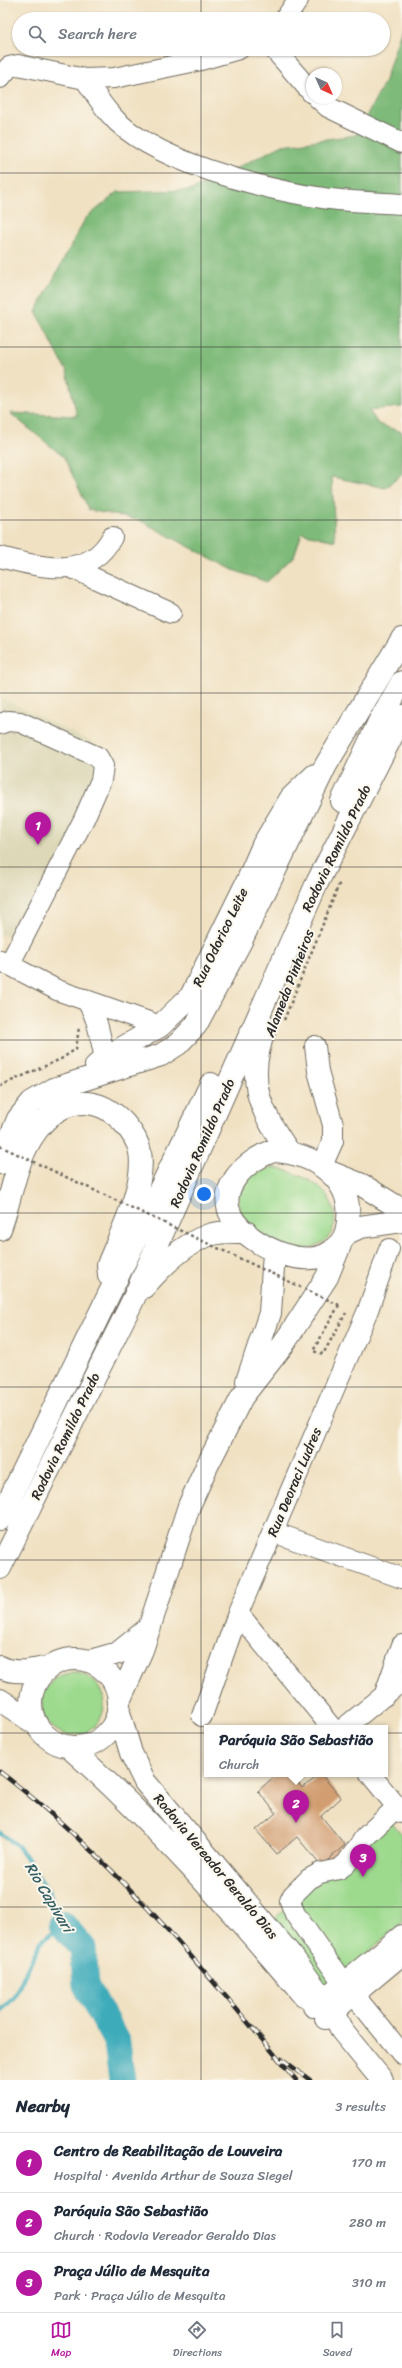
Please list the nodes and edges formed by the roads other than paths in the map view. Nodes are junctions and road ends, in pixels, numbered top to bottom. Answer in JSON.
{"nodes":[{"id":1,"x":298,"y":0,"type":"edge"},
{"id":2,"x":290,"y":12,"type":"edge"},
{"id":3,"x":214,"y":56,"type":"edge"},
{"id":4,"x":280,"y":56,"type":"edge"},
{"id":5,"x":0,"y":78,"type":"edge"},
{"id":6,"x":85,"y":79,"type":"junction"},
{"id":7,"x":306,"y":86,"type":"edge"},
{"id":8,"x":325,"y":104,"type":"edge"},
{"id":9,"x":402,"y":142,"type":"edge"},
{"id":10,"x":402,"y":204,"type":"edge"},
{"id":11,"x":112,"y":537,"type":"dead end"},
{"id":12,"x":0,"y":557,"type":"edge"},
{"id":13,"x":72,"y":568,"type":"junction"},
{"id":14,"x":170,"y":613,"type":"dead end"},
{"id":15,"x":402,"y":639,"type":"edge"},
{"id":16,"x":402,"y":682,"type":"edge"},
{"id":17,"x":402,"y":716,"type":"edge"},
{"id":18,"x":0,"y":724,"type":"edge"},
{"id":19,"x":326,"y":765,"type":"junction"},
{"id":20,"x":317,"y":883,"type":"junction"},
{"id":21,"x":4,"y":962,"type":"edge"},
{"id":22,"x":85,"y":999,"type":"junction"},
{"id":23,"x":160,"y":1026,"type":"junction"},
{"id":24,"x":315,"y":1046,"type":"dead end"},
{"id":25,"x":105,"y":1058,"type":"junction"},
{"id":26,"x":82,"y":1080,"type":"junction"},
{"id":27,"x":289,"y":1152,"type":"junction"},
{"id":28,"x":0,"y":1163,"type":"edge"},
{"id":29,"x":327,"y":1170,"type":"junction"},
{"id":30,"x":402,"y":1210,"type":"edge"},
{"id":31,"x":402,"y":1221,"type":"edge"},
{"id":32,"x":0,"y":1230,"type":"edge"},
{"id":33,"x":246,"y":1232,"type":"junction"},
{"id":34,"x":343,"y":1239,"type":"junction"},
{"id":35,"x":389,"y":1249,"type":"dead end"},
{"id":36,"x":274,"y":1252,"type":"junction"},
{"id":37,"x":111,"y":1291,"type":"junction"},
{"id":38,"x":133,"y":1300,"type":"junction"},
{"id":39,"x":242,"y":1397,"type":"junction"},
{"id":40,"x":0,"y":1519,"type":"edge"},
{"id":41,"x":273,"y":1532,"type":"junction"},
{"id":42,"x":0,"y":1568,"type":"edge"},
{"id":43,"x":402,"y":1578,"type":"edge"},
{"id":44,"x":238,"y":1614,"type":"junction"},
{"id":45,"x":150,"y":1627,"type":"junction"},
{"id":46,"x":402,"y":1645,"type":"edge"},
{"id":47,"x":90,"y":1661,"type":"junction"},
{"id":48,"x":0,"y":1667,"type":"edge"},
{"id":49,"x":49,"y":1667,"type":"junction"},
{"id":50,"x":402,"y":1681,"type":"edge"},
{"id":51,"x":384,"y":1697,"type":"junction"},
{"id":52,"x":0,"y":1700,"type":"edge"},
{"id":53,"x":118,"y":1705,"type":"junction"},
{"id":54,"x":202,"y":1716,"type":"dead end"},
{"id":55,"x":36,"y":1724,"type":"junction"},
{"id":56,"x":330,"y":1725,"type":"edge"},
{"id":57,"x":348,"y":1725,"type":"edge"},
{"id":58,"x":69,"y":1747,"type":"junction"},
{"id":59,"x":373,"y":1777,"type":"edge"},
{"id":60,"x":399,"y":1804,"type":"edge"},
{"id":61,"x":402,"y":1935,"type":"edge"},
{"id":62,"x":402,"y":1955,"type":"edge"},
{"id":63,"x":349,"y":1989,"type":"junction"},
{"id":64,"x":327,"y":2013,"type":"junction"},
{"id":65,"x":402,"y":2054,"type":"edge"},
{"id":66,"x":382,"y":2080,"type":"edge"}],
"edges":[{"from":1,"to":2,"type":"street"},
{"from":3,"to":6,"type":"street"},
{"from":4,"to":7,"type":"street"},
{"from":5,"to":6,"type":"street"},
{"from":6,"to":10,"type":"street"},
{"from":8,"to":9,"type":"street"},
{"from":11,"to":13,"type":"street"},
{"from":12,"to":13,"type":"street"},
{"from":13,"to":14,"type":"street"},
{"from":15,"to":19,"type":"main road"},
{"from":16,"to":37,"type":"main road","name":"Rodovia Romildo Prado"},
{"from":17,"to":20,"type":"main road","name":"Rodovia Romildo Prado"},
{"from":18,"to":21,"type":"street"},
{"from":19,"to":23,"type":"main road","name":"Rua Odorico Leite"},
{"from":19,"to":26,"type":"main road"},
{"from":20,"to":27,"type":"main road"},
{"from":20,"to":38,"type":"main road","name":"Rodovia Romildo Prado"},
{"from":21,"to":22,"type":"street"},
{"from":22,"to":23,"type":"street"},
{"from":22,"to":25,"type":"street"},
{"from":23,"to":25,"type":"main road","name":"Rua Odorico Leite"},
{"from":24,"to":29,"type":"street"},
{"from":25,"to":26,"type":"main road","name":"Rua Odorico Leite"},
{"from":26,"to":28,"type":"main road"},
{"from":27,"to":29,"type":"main road"},
{"from":27,"to":33,"type":"main road"},
{"from":29,"to":30,"type":"main road"},
{"from":29,"to":34,"type":"main road"},
{"from":31,"to":34,"type":"main road"},
{"from":32,"to":37,"type":"main road"},
{"from":33,"to":36,"type":"main road"},
{"from":33,"to":38,"type":"main road"},
{"from":34,"to":36,"type":"main road"},
{"from":34,"to":39,"type":"main road"},
{"from":35,"to":41,"type":"street","name":"Rua Deoraci Ludres"},
{"from":36,"to":39,"type":"main road"},
{"from":37,"to":40,"type":"main road","name":"Rodovia Romildo Prado"},
{"from":38,"to":42,"type":"main road","name":"Rodovia Romildo Prado"},
{"from":39,"to":45,"type":"main road"},
{"from":41,"to":43,"type":"street"},
{"from":41,"to":44,"type":"street","name":"Rua Deoraci Ludres"},
{"from":44,"to":54,"type":"street","name":"Rua Deoraci Ludres"},
{"from":44,"to":56,"type":"street"},
{"from":45,"to":47,"type":"main road"},
{"from":45,"to":53,"type":"main road"},
{"from":46,"to":51,"type":"street"},
{"from":47,"to":49,"type":"main road"},
{"from":47,"to":53,"type":"main road"},
{"from":48,"to":49,"type":"main road"},
{"from":49,"to":55,"type":"main road"},
{"from":50,"to":51,"type":"street"},
{"from":51,"to":57,"type":"street"},
{"from":52,"to":55,"type":"main road"},
{"from":53,"to":58,"type":"main road"},
{"from":53,"to":64,"type":"main road","name":"Rodovia Vereador Geraldo Dias"},
{"from":55,"to":58,"type":"main road"},
{"from":58,"to":64,"type":"main road","name":"Rodovia Vereador Geraldo Dias"},
{"from":59,"to":60,"type":"street"},
{"from":60,"to":63,"type":"street"},
{"from":61,"to":63,"type":"street"},
{"from":62,"to":63,"type":"street"},
{"from":63,"to":64,"type":"street"},
{"from":63,"to":65,"type":"street"},
{"from":64,"to":66,"type":"main road"}]}
